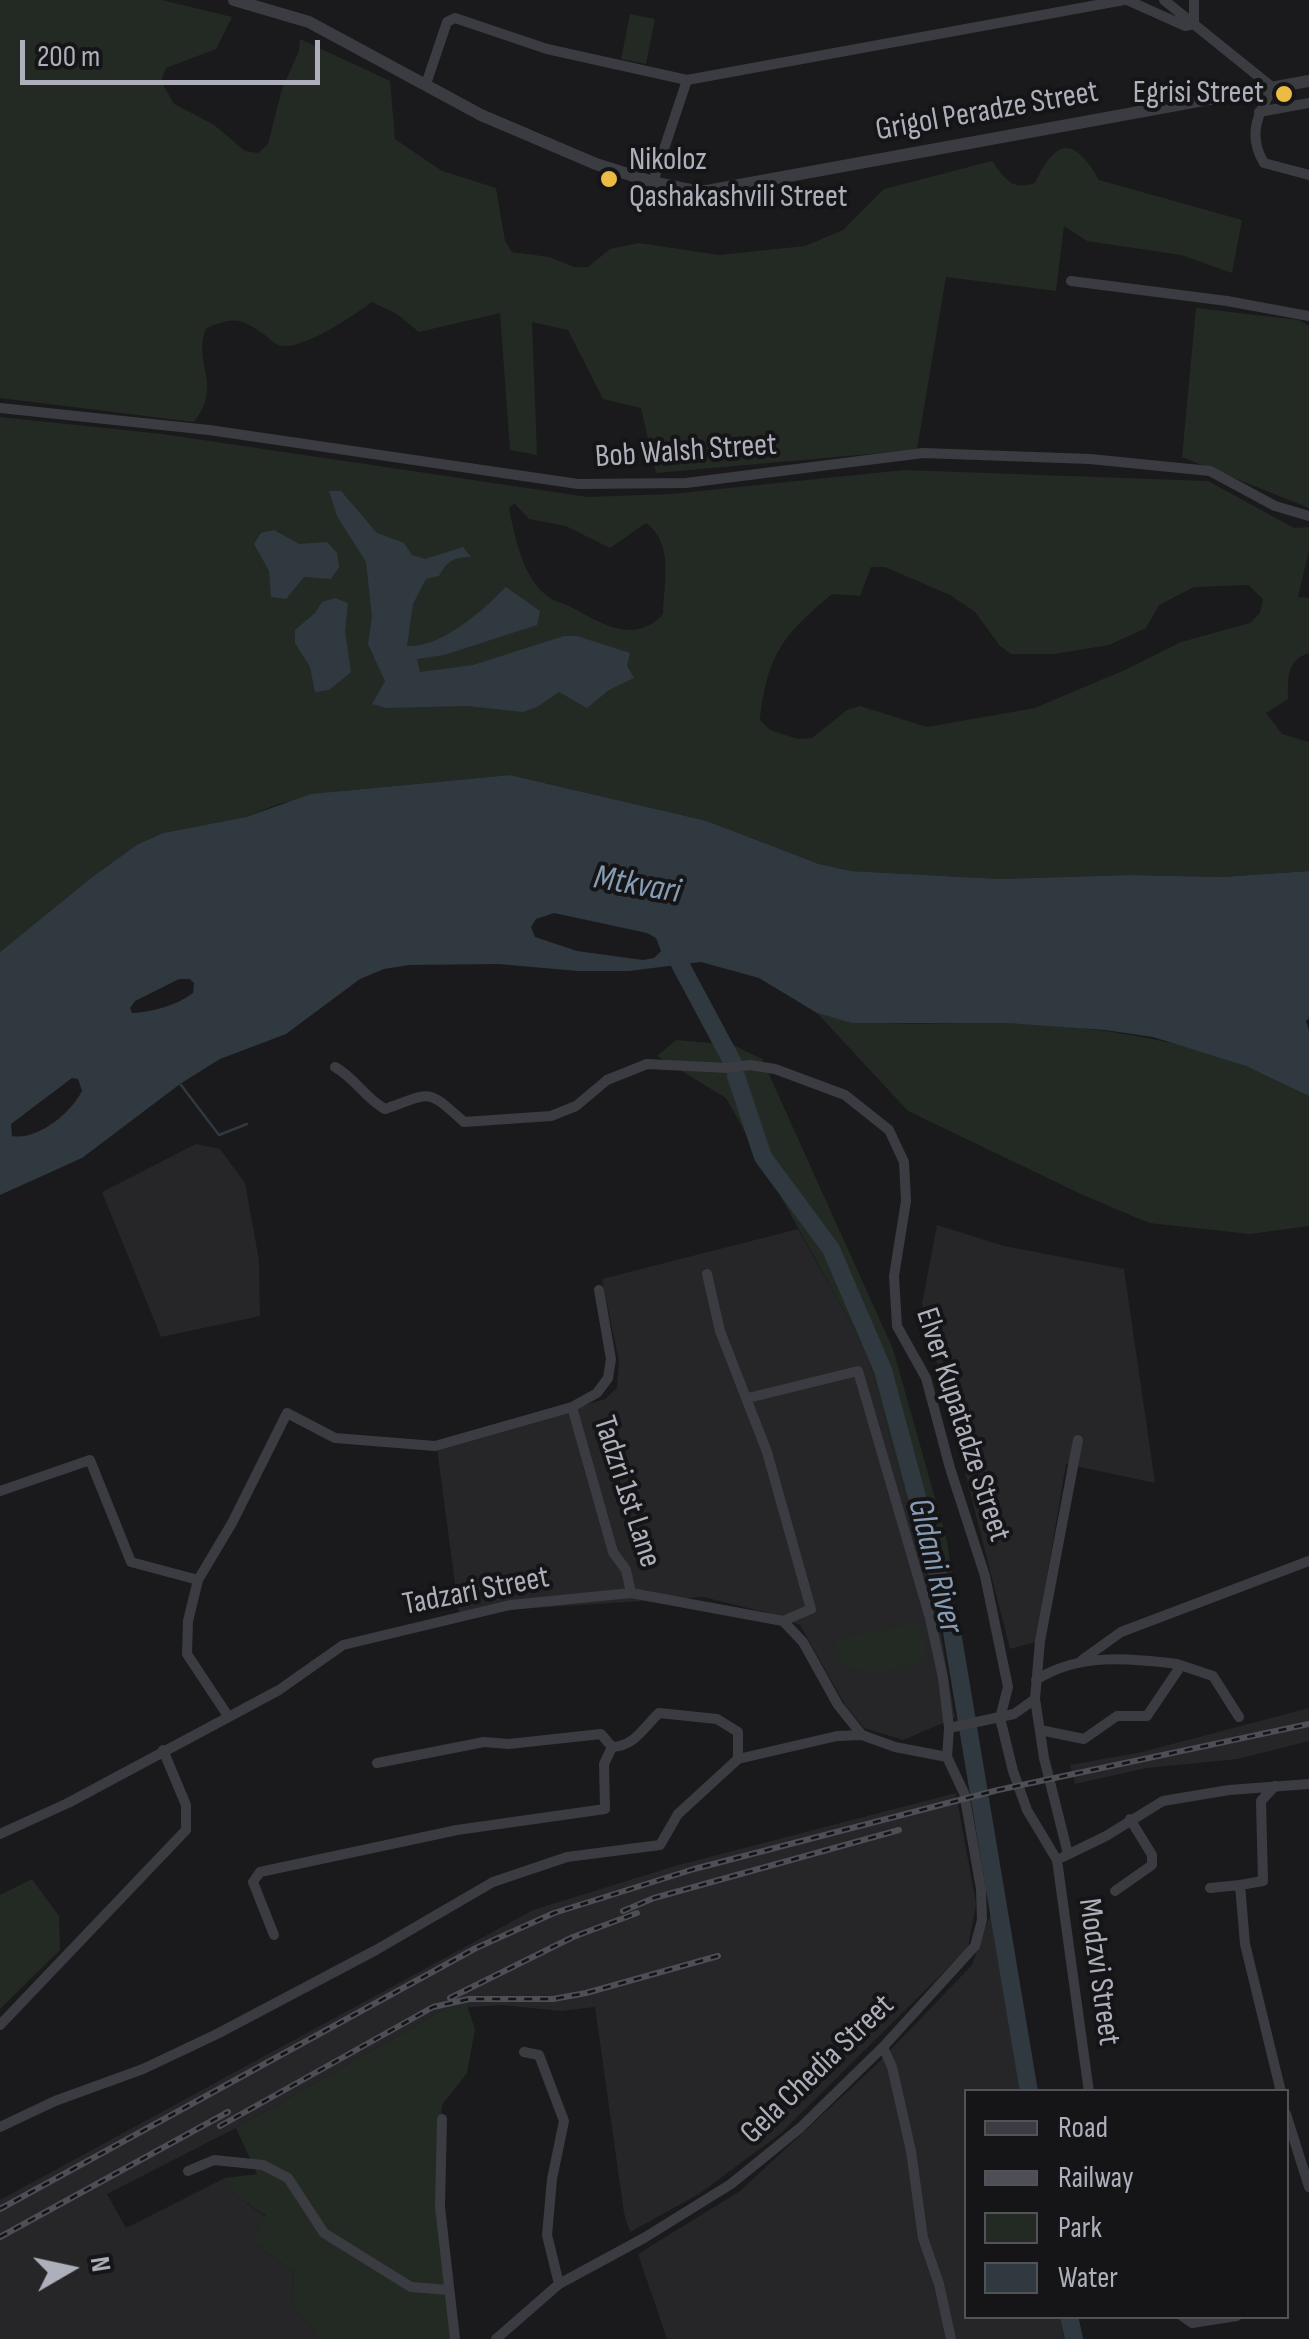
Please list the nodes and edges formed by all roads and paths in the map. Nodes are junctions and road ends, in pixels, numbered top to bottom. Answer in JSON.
{"nodes":[{"id":1,"x":234,"y":0,"type":"edge"},
{"id":2,"x":1126,"y":0,"type":"edge"},
{"id":3,"x":1164,"y":0,"type":"edge"},
{"id":4,"x":1194,"y":0,"type":"edge"},
{"id":5,"x":1194,"y":24,"type":"junction"},
{"id":6,"x":687,"y":80,"type":"junction"},
{"id":7,"x":1309,"y":81,"type":"edge"},
{"id":8,"x":426,"y":84,"type":"junction"},
{"id":9,"x":1273,"y":88,"type":"junction"},
{"id":10,"x":1309,"y":103,"type":"edge"},
{"id":11,"x":1259,"y":112,"type":"junction"},
{"id":12,"x":1309,"y":175,"type":"edge"},
{"id":13,"x":653,"y":182,"type":"junction"},
{"id":14,"x":1071,"y":281,"type":"dead end"},
{"id":15,"x":1309,"y":316,"type":"edge"},
{"id":16,"x":0,"y":408,"type":"edge"},
{"id":17,"x":1309,"y":516,"type":"edge"},
{"id":18,"x":335,"y":1067,"type":"dead end"},
{"id":19,"x":707,"y":1274,"type":"dead end"},
{"id":20,"x":599,"y":1290,"type":"dead end"},
{"id":21,"x":748,"y":1398,"type":"junction"},
{"id":22,"x":572,"y":1407,"type":"junction"},
{"id":23,"x":1078,"y":1440,"type":"dead end"},
{"id":24,"x":0,"y":1491,"type":"edge"},
{"id":25,"x":1309,"y":1561,"type":"edge"},
{"id":26,"x":198,"y":1580,"type":"junction"},
{"id":27,"x":631,"y":1593,"type":"junction"},
{"id":28,"x":782,"y":1621,"type":"junction"},
{"id":29,"x":1077,"y":1664,"type":"junction"},
{"id":30,"x":1176,"y":1664,"type":"junction"},
{"id":31,"x":1036,"y":1680,"type":"junction"},
{"id":32,"x":1035,"y":1699,"type":"junction"},
{"id":33,"x":228,"y":1716,"type":"junction"},
{"id":34,"x":1239,"y":1717,"type":"dead end"},
{"id":35,"x":996,"y":1720,"type":"junction"},
{"id":36,"x":954,"y":1728,"type":"junction"},
{"id":37,"x":1040,"y":1730,"type":"junction"},
{"id":38,"x":862,"y":1735,"type":"junction"},
{"id":39,"x":612,"y":1747,"type":"junction"},
{"id":40,"x":163,"y":1750,"type":"junction"},
{"id":41,"x":947,"y":1757,"type":"junction"},
{"id":42,"x":738,"y":1759,"type":"junction"},
{"id":43,"x":378,"y":1763,"type":"dead end"},
{"id":44,"x":1309,"y":1784,"type":"edge"},
{"id":45,"x":1275,"y":1786,"type":"junction"},
{"id":46,"x":1130,"y":1819,"type":"junction"},
{"id":47,"x":0,"y":1834,"type":"edge"},
{"id":48,"x":1063,"y":1857,"type":"junction"},
{"id":49,"x":1240,"y":1885,"type":"junction"},
{"id":50,"x":1210,"y":1888,"type":"dead end"},
{"id":51,"x":1116,"y":1891,"type":"dead end"},
{"id":52,"x":274,"y":1935,"type":"dead end"},
{"id":53,"x":0,"y":2024,"type":"edge"},
{"id":54,"x":883,"y":2046,"type":"junction"},
{"id":55,"x":524,"y":2052,"type":"dead end"},
{"id":56,"x":1089,"y":2089,"type":"edge"},
{"id":57,"x":1280,"y":2089,"type":"edge"},
{"id":58,"x":442,"y":2120,"type":"dead end"},
{"id":59,"x":1289,"y":2124,"type":"edge"},
{"id":60,"x":0,"y":2127,"type":"edge"},
{"id":61,"x":188,"y":2171,"type":"dead end"},
{"id":62,"x":1309,"y":2187,"type":"edge"},
{"id":63,"x":559,"y":2284,"type":"junction"},
{"id":64,"x":449,"y":2290,"type":"junction"},
{"id":65,"x":1186,"y":2319,"type":"edge"},
{"id":66,"x":1218,"y":2319,"type":"edge"},
{"id":67,"x":455,"y":2339,"type":"edge"},
{"id":68,"x":496,"y":2339,"type":"edge"},
{"id":69,"x":951,"y":2339,"type":"edge"}],
"edges":[{"from":1,"to":8,"type":"street","name":"Grigol Peradze Street"},
{"from":2,"to":5,"type":"street"},
{"from":2,"to":6,"type":"street"},
{"from":3,"to":5,"type":"street"},
{"from":4,"to":5,"type":"street"},
{"from":5,"to":9,"type":"street"},
{"from":6,"to":8,"type":"street"},
{"from":6,"to":13,"type":"street"},
{"from":7,"to":9,"type":"street","name":"Grigol Peradze Street"},
{"from":8,"to":13,"type":"street","name":"Grigol Peradze Street"},
{"from":9,"to":11,"type":"street"},
{"from":9,"to":13,"type":"street","name":"Grigol Peradze Street"},
{"from":10,"to":11,"type":"street"},
{"from":11,"to":12,"type":"street"},
{"from":14,"to":15,"type":"street"},
{"from":16,"to":17,"type":"street","name":"Bob Walsh Street"},
{"from":18,"to":35,"type":"street","name":"Elver Kupatadze Street"},
{"from":19,"to":21,"type":"street"},
{"from":20,"to":22,"type":"street","name":"Tadzri 1st Lane"},
{"from":21,"to":28,"type":"street"},
{"from":21,"to":36,"type":"street","name":"Gela Chedia Street"},
{"from":22,"to":26,"type":"street","name":"Tadzri 1st Lane"},
{"from":22,"to":27,"type":"street","name":"Tadzri 1st Lane"},
{"from":23,"to":31,"type":"street","name":"Modzvi Street"},
{"from":24,"to":26,"type":"street"},
{"from":25,"to":29,"type":"street"},
{"from":26,"to":33,"type":"street"},
{"from":27,"to":28,"type":"street","name":"Tadzari Street"},
{"from":27,"to":33,"type":"street","name":"Tadzari Street"},
{"from":28,"to":38,"type":"street"},
{"from":29,"to":30,"type":"street"},
{"from":29,"to":31,"type":"street"},
{"from":30,"to":34,"type":"street"},
{"from":30,"to":37,"type":"street"},
{"from":31,"to":32,"type":"street","name":"Modzvi Street"},
{"from":32,"to":35,"type":"street"},
{"from":32,"to":37,"type":"street","name":"Modzvi Street"},
{"from":33,"to":40,"type":"street","name":"Tadzari Street"},
{"from":35,"to":36,"type":"street"},
{"from":35,"to":48,"type":"street","name":"Elver Kupatadze Street"},
{"from":36,"to":41,"type":"street","name":"Gela Chedia Street"},
{"from":37,"to":48,"type":"street","name":"Modzvi Street"},
{"from":38,"to":41,"type":"street"},
{"from":38,"to":42,"type":"street"},
{"from":39,"to":42,"type":"street"},
{"from":39,"to":43,"type":"street"},
{"from":39,"to":52,"type":"street"},
{"from":40,"to":47,"type":"street","name":"Tadzari Street"},
{"from":40,"to":53,"type":"street"},
{"from":41,"to":54,"type":"street","name":"Gela Chedia Street"},
{"from":42,"to":60,"type":"street"},
{"from":44,"to":45,"type":"street"},
{"from":45,"to":46,"type":"street"},
{"from":45,"to":49,"type":"street"},
{"from":46,"to":48,"type":"street"},
{"from":46,"to":51,"type":"street"},
{"from":48,"to":56,"type":"street","name":"Modzvi Street"},
{"from":49,"to":50,"type":"street"},
{"from":49,"to":57,"type":"street"},
{"from":54,"to":63,"type":"street","name":"Gela Chedia Street"},
{"from":54,"to":69,"type":"street"},
{"from":55,"to":63,"type":"street"},
{"from":58,"to":64,"type":"street"},
{"from":59,"to":62,"type":"street"},
{"from":61,"to":64,"type":"street"},
{"from":63,"to":68,"type":"street","name":"Gela Chedia Street"},
{"from":64,"to":67,"type":"street"},
{"from":65,"to":66,"type":"street"}]}
